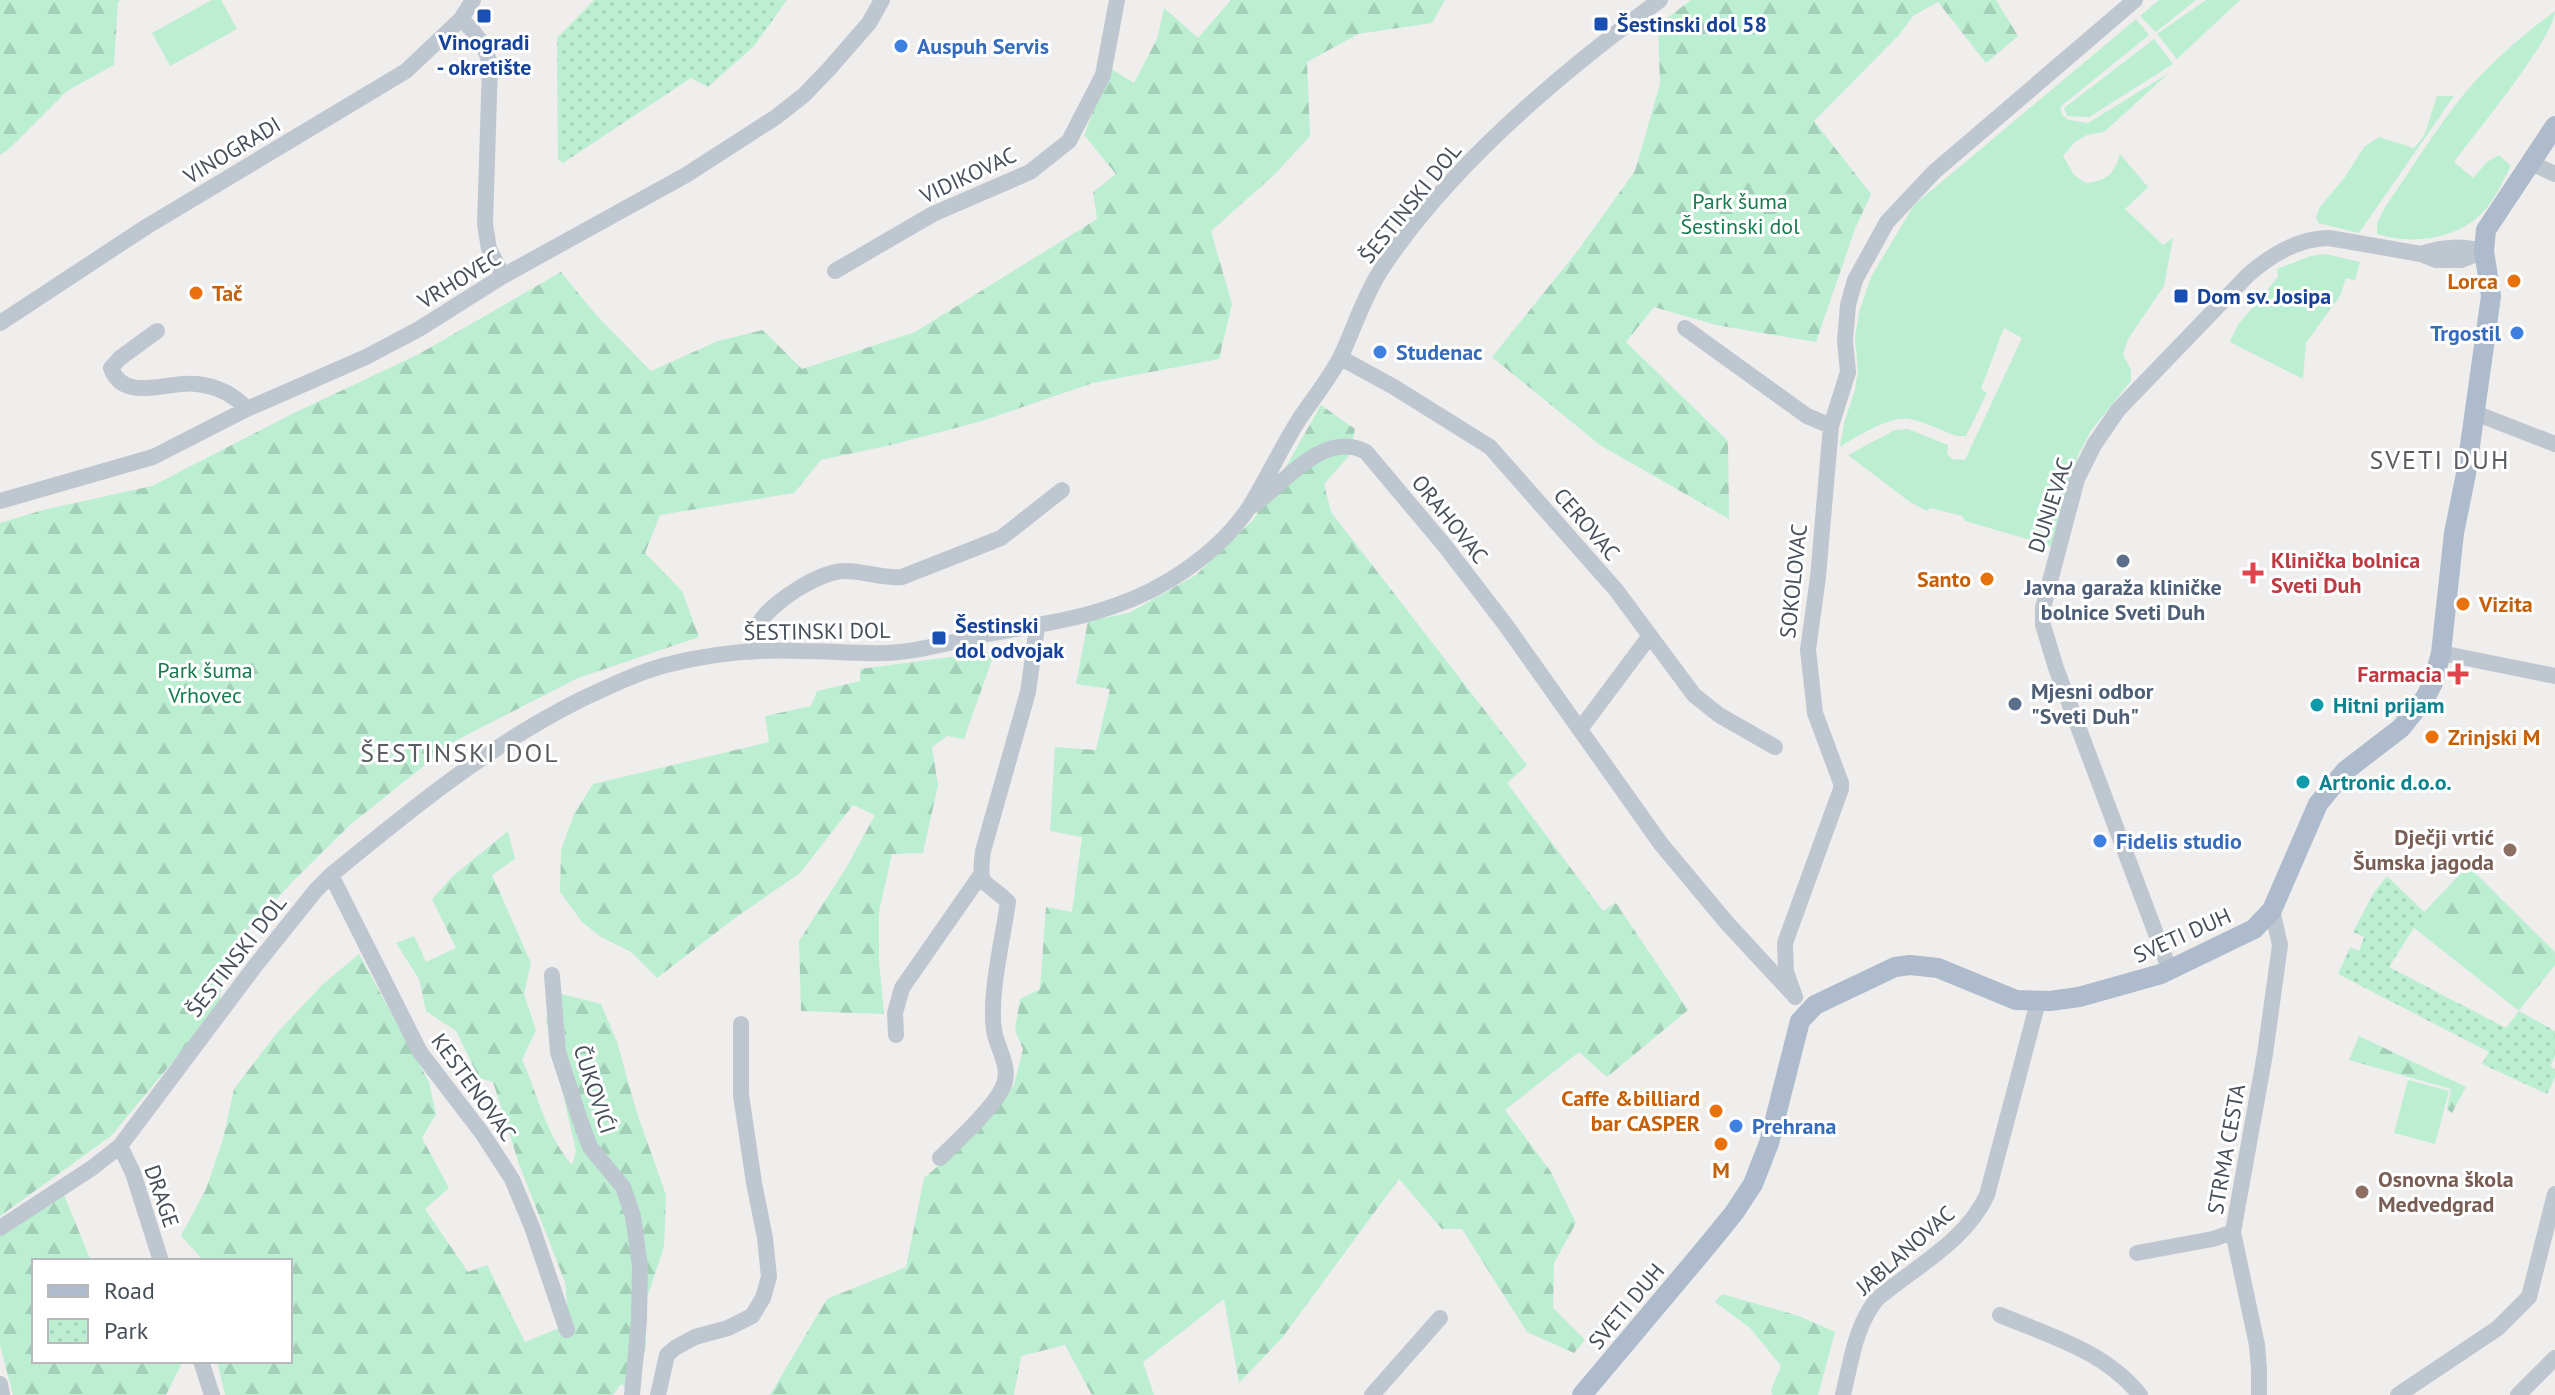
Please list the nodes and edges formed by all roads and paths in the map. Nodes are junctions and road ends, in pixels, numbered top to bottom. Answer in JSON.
{"nodes":[{"id":1,"x":473,"y":0,"type":"edge"},
{"id":2,"x":882,"y":0,"type":"edge"},
{"id":3,"x":1117,"y":0,"type":"edge"},
{"id":4,"x":1660,"y":0,"type":"edge"},
{"id":5,"x":2135,"y":0,"type":"edge"},
{"id":6,"x":461,"y":19,"type":"junction"},
{"id":7,"x":2555,"y":126,"type":"edge"},
{"id":8,"x":2529,"y":162,"type":"junction"},
{"id":9,"x":2555,"y":174,"type":"edge"},
{"id":10,"x":2484,"y":251,"type":"junction"},
{"id":11,"x":835,"y":271,"type":"dead end"},
{"id":12,"x":503,"y":276,"type":"junction"},
{"id":13,"x":0,"y":323,"type":"edge"},
{"id":14,"x":1685,"y":328,"type":"dead end"},
{"id":15,"x":157,"y":331,"type":"dead end"},
{"id":16,"x":1341,"y":358,"type":"junction"},
{"id":17,"x":247,"y":409,"type":"junction"},
{"id":18,"x":2475,"y":413,"type":"junction"},
{"id":19,"x":1831,"y":426,"type":"junction"},
{"id":20,"x":2555,"y":444,"type":"edge"},
{"id":21,"x":1062,"y":490,"type":"dead end"},
{"id":22,"x":0,"y":501,"type":"edge"},
{"id":23,"x":1248,"y":509,"type":"junction"},
{"id":24,"x":1037,"y":627,"type":"junction"},
{"id":25,"x":1649,"y":637,"type":"junction"},
{"id":26,"x":751,"y":652,"type":"junction"},
{"id":27,"x":2441,"y":653,"type":"junction"},
{"id":28,"x":2555,"y":676,"type":"edge"},
{"id":29,"x":1581,"y":728,"type":"junction"},
{"id":30,"x":1775,"y":747,"type":"dead end"},
{"id":31,"x":331,"y":875,"type":"junction"},
{"id":32,"x":980,"y":876,"type":"junction"},
{"id":33,"x":2272,"y":910,"type":"junction"},
{"id":34,"x":2170,"y":971,"type":"junction"},
{"id":35,"x":552,"y":975,"type":"dead end"},
{"id":36,"x":2038,"y":1002,"type":"junction"},
{"id":37,"x":1802,"y":1003,"type":"junction"},
{"id":38,"x":741,"y":1024,"type":"dead end"},
{"id":39,"x":896,"y":1035,"type":"dead end"},
{"id":40,"x":120,"y":1146,"type":"junction"},
{"id":41,"x":940,"y":1158,"type":"dead end"},
{"id":42,"x":2555,"y":1194,"type":"edge"},
{"id":43,"x":0,"y":1228,"type":"edge"},
{"id":44,"x":2233,"y":1232,"type":"junction"},
{"id":45,"x":2137,"y":1253,"type":"dead end"},
{"id":46,"x":160,"y":1259,"type":"edge"},
{"id":47,"x":2000,"y":1315,"type":"dead end"},
{"id":48,"x":1440,"y":1318,"type":"dead end"},
{"id":49,"x":567,"y":1330,"type":"dead end"},
{"id":50,"x":2555,"y":1358,"type":"edge"},
{"id":51,"x":202,"y":1363,"type":"edge"},
{"id":52,"x":0,"y":1384,"type":"edge"},
{"id":53,"x":2,"y":1395,"type":"edge"},
{"id":54,"x":212,"y":1395,"type":"edge"},
{"id":55,"x":632,"y":1395,"type":"edge"},
{"id":56,"x":658,"y":1395,"type":"edge"},
{"id":57,"x":1372,"y":1395,"type":"edge"},
{"id":58,"x":1582,"y":1395,"type":"edge"},
{"id":59,"x":1843,"y":1395,"type":"edge"},
{"id":60,"x":2140,"y":1395,"type":"edge"},
{"id":61,"x":2259,"y":1395,"type":"edge"},
{"id":62,"x":2398,"y":1395,"type":"edge"},
{"id":63,"x":2518,"y":1395,"type":"edge"}],
"edges":[{"from":1,"to":6,"type":"street","name":"VINOGRADI"},
{"from":2,"to":12,"type":"street","name":"VRHOVEC"},
{"from":3,"to":11,"type":"street","name":"VIDIKOVAC"},
{"from":4,"to":16,"type":"street","name":"ŠESTINSKI DOL"},
{"from":5,"to":19,"type":"street","name":"SOKOLOVAC"},
{"from":6,"to":12,"type":"street"},
{"from":6,"to":13,"type":"street","name":"VINOGRADI"},
{"from":7,"to":8,"type":"main road"},
{"from":8,"to":9,"type":"street"},
{"from":8,"to":10,"type":"main road"},
{"from":10,"to":18,"type":"main road","name":"SVETI DUH"},
{"from":10,"to":34,"type":"street","name":"DUNJEVAC"},
{"from":12,"to":17,"type":"street","name":"VRHOVEC"},
{"from":14,"to":19,"type":"street"},
{"from":15,"to":17,"type":"street"},
{"from":16,"to":23,"type":"street","name":"ŠESTINSKI DOL"},
{"from":16,"to":25,"type":"street","name":"CEROVAC"},
{"from":17,"to":22,"type":"street","name":"VRHOVEC"},
{"from":18,"to":20,"type":"street"},
{"from":18,"to":27,"type":"main road","name":"SVETI DUH"},
{"from":19,"to":37,"type":"street","name":"SOKOLOVAC"},
{"from":21,"to":26,"type":"street"},
{"from":23,"to":24,"type":"street","name":"ŠESTINSKI DOL"},
{"from":23,"to":29,"type":"street","name":"ORAHOVAC"},
{"from":24,"to":26,"type":"street","name":"ŠESTINSKI DOL"},
{"from":24,"to":32,"type":"street"},
{"from":25,"to":29,"type":"street"},
{"from":25,"to":30,"type":"street","name":"CEROVAC"},
{"from":26,"to":31,"type":"street","name":"ŠESTINSKI DOL"},
{"from":27,"to":28,"type":"street"},
{"from":27,"to":33,"type":"main road","name":"SVETI DUH"},
{"from":29,"to":37,"type":"street","name":"ORAHOVAC"},
{"from":31,"to":40,"type":"street","name":"ŠESTINSKI DOL"},
{"from":31,"to":49,"type":"street","name":"KESTENOVAC"},
{"from":32,"to":39,"type":"street"},
{"from":32,"to":41,"type":"street"},
{"from":33,"to":34,"type":"main road","name":"SVETI DUH"},
{"from":33,"to":44,"type":"street","name":"STRMA CESTA"},
{"from":34,"to":36,"type":"main road","name":"SVETI DUH"},
{"from":35,"to":55,"type":"street","name":"ČUKOVIĆI"},
{"from":36,"to":37,"type":"main road","name":"SVETI DUH"},
{"from":36,"to":59,"type":"street","name":"JABLANOVAC"},
{"from":37,"to":58,"type":"main road","name":"SVETI DUH"},
{"from":38,"to":56,"type":"street"},
{"from":40,"to":43,"type":"street","name":"ŠESTINSKI DOL"},
{"from":40,"to":46,"type":"street","name":"DRAGE"},
{"from":42,"to":62,"type":"street"},
{"from":44,"to":45,"type":"street"},
{"from":44,"to":61,"type":"street","name":"STRMA CESTA"},
{"from":47,"to":60,"type":"street"},
{"from":48,"to":57,"type":"street"},
{"from":50,"to":63,"type":"street"},
{"from":51,"to":54,"type":"street"},
{"from":52,"to":53,"type":"street"}]}
